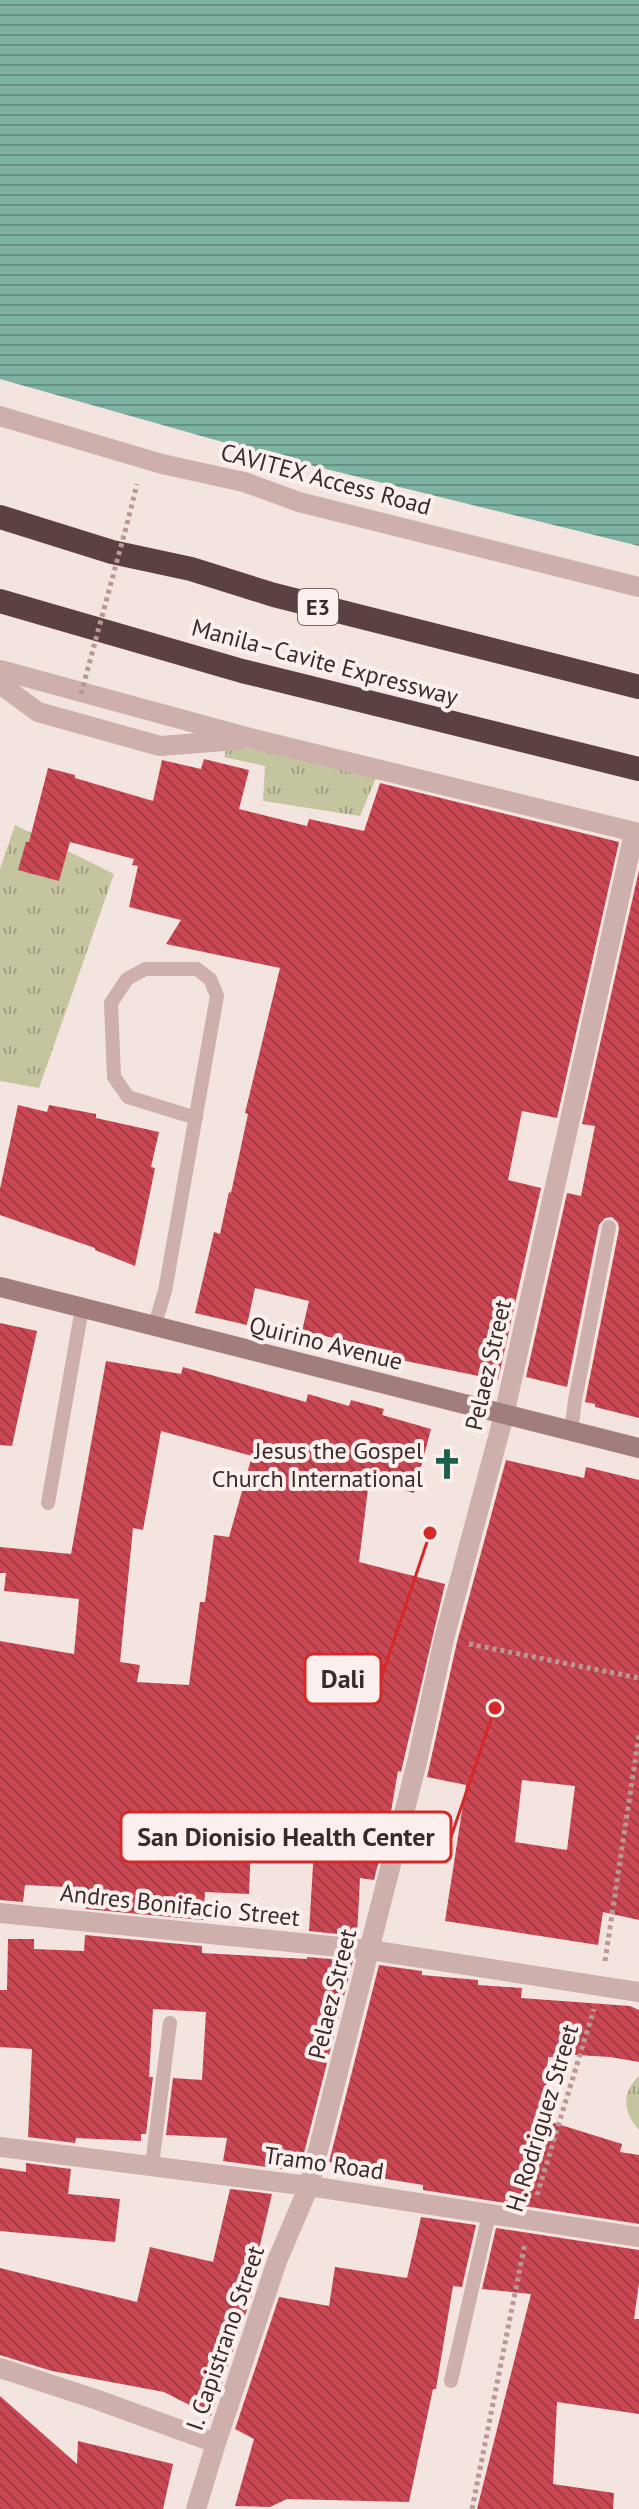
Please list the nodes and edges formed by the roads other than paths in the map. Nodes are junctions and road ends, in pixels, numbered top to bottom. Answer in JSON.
{"nodes":[{"id":1,"x":0,"y":416,"type":"edge"},
{"id":2,"x":0,"y":517,"type":"edge"},
{"id":3,"x":639,"y":587,"type":"edge"},
{"id":4,"x":0,"y":601,"type":"edge"},
{"id":5,"x":0,"y":670,"type":"edge"},
{"id":6,"x":0,"y":684,"type":"edge"},
{"id":7,"x":639,"y":687,"type":"edge"},
{"id":8,"x":254,"y":739,"type":"junction"},
{"id":9,"x":639,"y":769,"type":"edge"},
{"id":10,"x":636,"y":833,"type":"edge"},
{"id":11,"x":196,"y":1118,"type":"junction"},
{"id":12,"x":609,"y":1227,"type":"dead end"},
{"id":13,"x":0,"y":1287,"type":"edge"},
{"id":14,"x":82,"y":1308,"type":"junction"},
{"id":15,"x":154,"y":1327,"type":"junction"},
{"id":16,"x":504,"y":1415,"type":"junction"},
{"id":17,"x":571,"y":1432,"type":"junction"},
{"id":18,"x":639,"y":1448,"type":"edge"},
{"id":19,"x":48,"y":1503,"type":"dead end"},
{"id":20,"x":0,"y":1913,"type":"edge"},
{"id":21,"x":370,"y":1950,"type":"junction"},
{"id":22,"x":639,"y":1992,"type":"edge"},
{"id":23,"x":170,"y":2023,"type":"dead end"},
{"id":24,"x":0,"y":2147,"type":"edge"},
{"id":25,"x":152,"y":2165,"type":"junction"},
{"id":26,"x":309,"y":2186,"type":"junction"},
{"id":27,"x":489,"y":2214,"type":"junction"},
{"id":28,"x":639,"y":2237,"type":"edge"},
{"id":29,"x":0,"y":2368,"type":"edge"},
{"id":30,"x":451,"y":2381,"type":"dead end"},
{"id":31,"x":216,"y":2443,"type":"junction"},
{"id":32,"x":196,"y":2509,"type":"edge"}],
"edges":[{"from":1,"to":3,"type":"street","name":"CAVITEX Access Road"},
{"from":2,"to":7,"type":"highway","number":"E3"},
{"from":4,"to":9,"type":"highway","name":"Manila–Cavite Expressway"},
{"from":5,"to":8,"type":"street"},
{"from":6,"to":8,"type":"street"},
{"from":8,"to":10,"type":"street"},
{"from":10,"to":16,"type":"street","name":"Pelaez Street"},
{"from":11,"to":11,"type":"lane"},
{"from":11,"to":15,"type":"lane"},
{"from":12,"to":17,"type":"lane"},
{"from":13,"to":14,"type":"main road","name":"Quirino Avenue"},
{"from":14,"to":15,"type":"main road","name":"Quirino Avenue"},
{"from":14,"to":19,"type":"lane"},
{"from":15,"to":16,"type":"main road","name":"Quirino Avenue"},
{"from":16,"to":17,"type":"main road","name":"Quirino Avenue"},
{"from":16,"to":21,"type":"street","name":"Pelaez Street"},
{"from":17,"to":18,"type":"main road","name":"Quirino Avenue"},
{"from":20,"to":21,"type":"street","name":"Andres Bonifacio Street"},
{"from":21,"to":22,"type":"street","name":"Andres Bonifacio Street"},
{"from":21,"to":26,"type":"street","name":"Pelaez Street"},
{"from":23,"to":25,"type":"lane"},
{"from":24,"to":25,"type":"street","name":"Tramo Road"},
{"from":25,"to":26,"type":"street","name":"Tramo Road"},
{"from":26,"to":27,"type":"street","name":"Tramo Road"},
{"from":26,"to":31,"type":"street","name":"I. Capistrano Street"},
{"from":27,"to":28,"type":"street","name":"Tramo Road"},
{"from":27,"to":30,"type":"lane"},
{"from":29,"to":31,"type":"street"},
{"from":31,"to":32,"type":"street","name":"I. Capistrano Street"}]}
